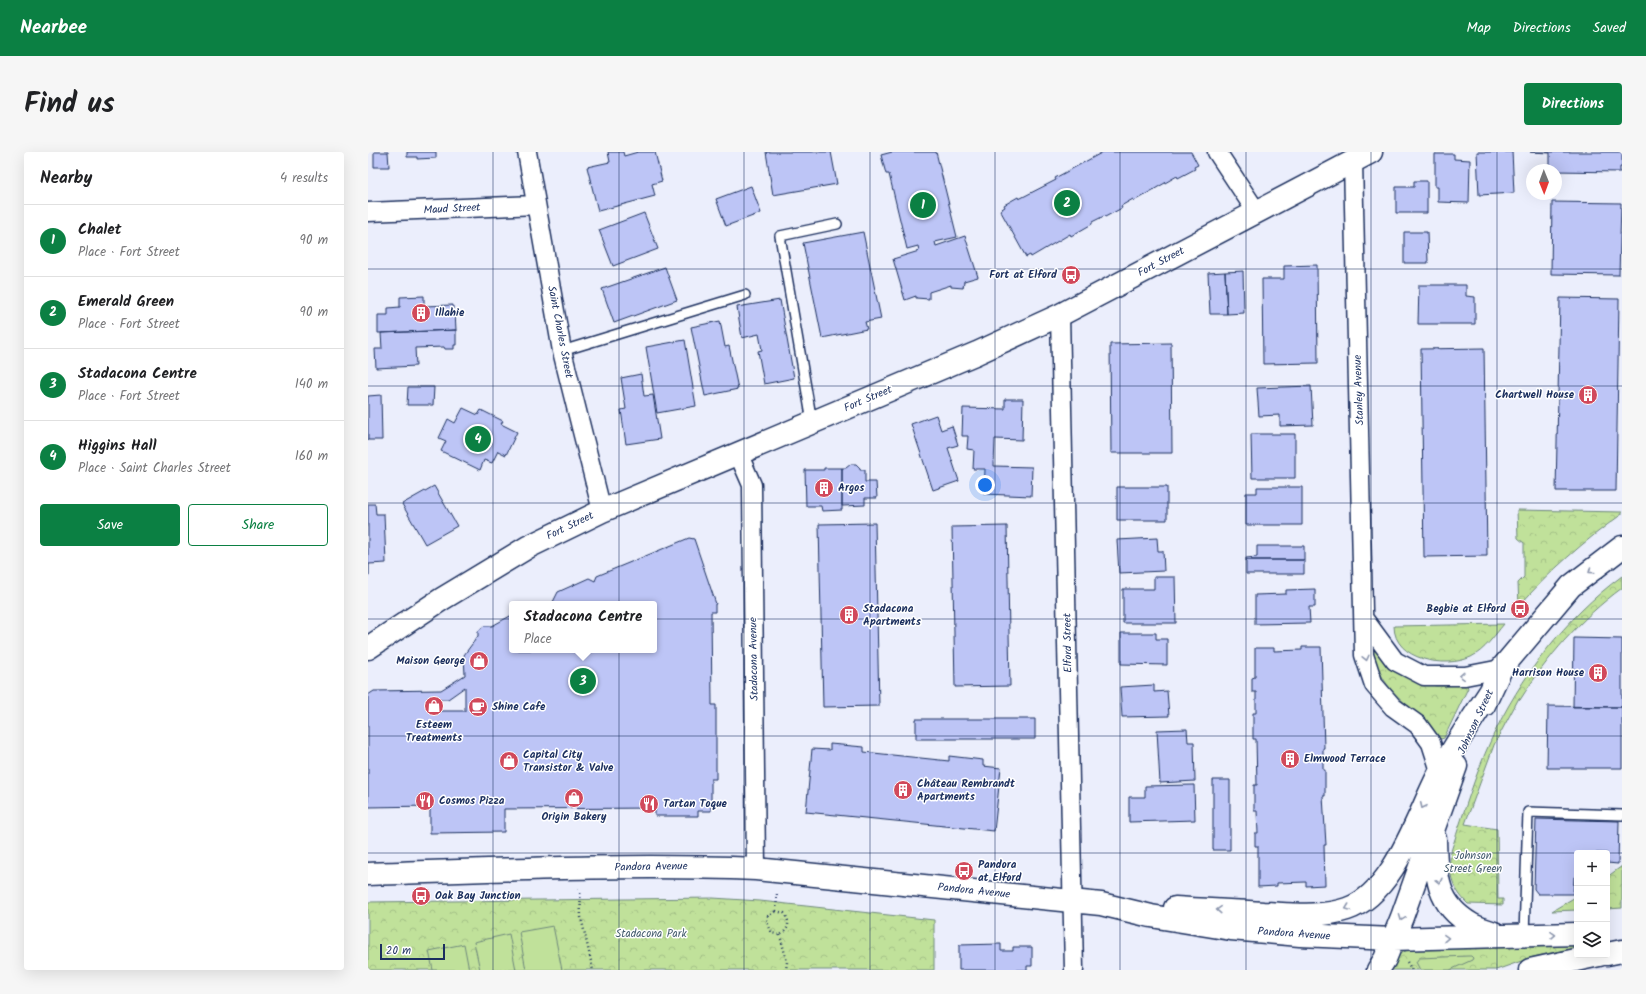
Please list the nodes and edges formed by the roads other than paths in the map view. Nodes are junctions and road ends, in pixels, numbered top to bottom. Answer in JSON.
{"nodes":[{"id":1,"x":527,"y":152,"type":"edge"},
{"id":2,"x":1217,"y":152,"type":"edge"},
{"id":3,"x":1362,"y":156,"type":"edge"},
{"id":4,"x":536,"y":205,"type":"junction"},
{"id":5,"x":1256,"y":211,"type":"junction"},
{"id":6,"x":368,"y":212,"type":"edge"},
{"id":7,"x":837,"y":224,"type":"dead end"},
{"id":8,"x":745,"y":294,"type":"dead end"},
{"id":9,"x":1060,"y":315,"type":"junction"},
{"id":10,"x":562,"y":350,"type":"junction"},
{"id":11,"x":812,"y":422,"type":"junction"},
{"id":12,"x":738,"y":453,"type":"junction"},
{"id":13,"x":602,"y":511,"type":"junction"},
{"id":14,"x":1622,"y":547,"type":"edge"},
{"id":15,"x":1364,"y":619,"type":"junction"},
{"id":16,"x":368,"y":648,"type":"edge"},
{"id":17,"x":1500,"y":669,"type":"junction"},
{"id":18,"x":1490,"y":692,"type":"junction"},
{"id":19,"x":1440,"y":771,"type":"junction"},
{"id":20,"x":1622,"y":815,"type":"edge"},
{"id":21,"x":1434,"y":828,"type":"junction"},
{"id":22,"x":756,"y":869,"type":"junction"},
{"id":23,"x":368,"y":874,"type":"edge"},
{"id":24,"x":1074,"y":901,"type":"junction"},
{"id":25,"x":1101,"y":904,"type":"junction"},
{"id":26,"x":1574,"y":934,"type":"edge"},
{"id":27,"x":1500,"y":936,"type":"junction"},
{"id":28,"x":1524,"y":936,"type":"junction"},
{"id":29,"x":1610,"y":937,"type":"edge"},
{"id":30,"x":1394,"y":939,"type":"junction"},
{"id":31,"x":1622,"y":939,"type":"edge"},
{"id":32,"x":1622,"y":951,"type":"edge"},
{"id":33,"x":1610,"y":953,"type":"edge"},
{"id":34,"x":1586,"y":961,"type":"edge"},
{"id":35,"x":1074,"y":970,"type":"edge"},
{"id":36,"x":1378,"y":970,"type":"edge"},
{"id":37,"x":1530,"y":970,"type":"edge"}],
"edges":[{"from":1,"to":4,"type":"street","name":"Saint Charles Street"},
{"from":2,"to":5,"type":"street"},
{"from":3,"to":5,"type":"main road","name":"Fort Street"},
{"from":3,"to":15,"type":"street","name":"Stanley Avenue"},
{"from":4,"to":6,"type":"street","name":"Maud Street"},
{"from":4,"to":10,"type":"street","name":"Saint Charles Street"},
{"from":5,"to":9,"type":"main road","name":"Fort Street"},
{"from":7,"to":11,"type":"lane"},
{"from":8,"to":10,"type":"lane"},
{"from":9,"to":11,"type":"main road","name":"Fort Street"},
{"from":9,"to":24,"type":"street","name":"Elford Street"},
{"from":10,"to":13,"type":"street","name":"Saint Charles Street"},
{"from":11,"to":12,"type":"main road","name":"Fort Street"},
{"from":12,"to":13,"type":"main road","name":"Fort Street"},
{"from":12,"to":22,"type":"street","name":"Stadacona Avenue"},
{"from":13,"to":16,"type":"main road","name":"Fort Street"},
{"from":14,"to":17,"type":"main road","name":"Johnson Street","one_way":true},
{"from":17,"to":15,"type":"street","one_way":true},
{"from":15,"to":19,"type":"street","name":"Stanley Avenue","one_way":true},
{"from":17,"to":18,"type":"main road","name":"Johnson Street"},
{"from":18,"to":19,"type":"main road"},
{"from":18,"to":21,"type":"main road","name":"Johnson Street"},
{"from":19,"to":25,"type":"main road","one_way":true},
{"from":20,"to":28,"type":"lane"},
{"from":21,"to":27,"type":"main road","one_way":true},
{"from":21,"to":30,"type":"main road","name":"Johnson Street","one_way":true},
{"from":22,"to":23,"type":"main road","name":"Pandora Avenue"},
{"from":22,"to":24,"type":"main road","name":"Pandora Avenue"},
{"from":24,"to":25,"type":"main road","name":"Pandora Avenue"},
{"from":24,"to":35,"type":"street","name":"Elford Street"},
{"from":25,"to":30,"type":"main road","name":"Pandora Avenue"},
{"from":28,"to":26,"type":"main road","name":"Pandora Avenue","one_way":true},
{"from":27,"to":28,"type":"main road","name":"Pandora Avenue"},
{"from":30,"to":27,"type":"main road","name":"Pandora Avenue","one_way":true},
{"from":29,"to":31,"type":"main road"},
{"from":30,"to":36,"type":"main road","name":"Johnson Street"},
{"from":32,"to":33,"type":"main road"},
{"from":34,"to":37,"type":"main road"}]}
